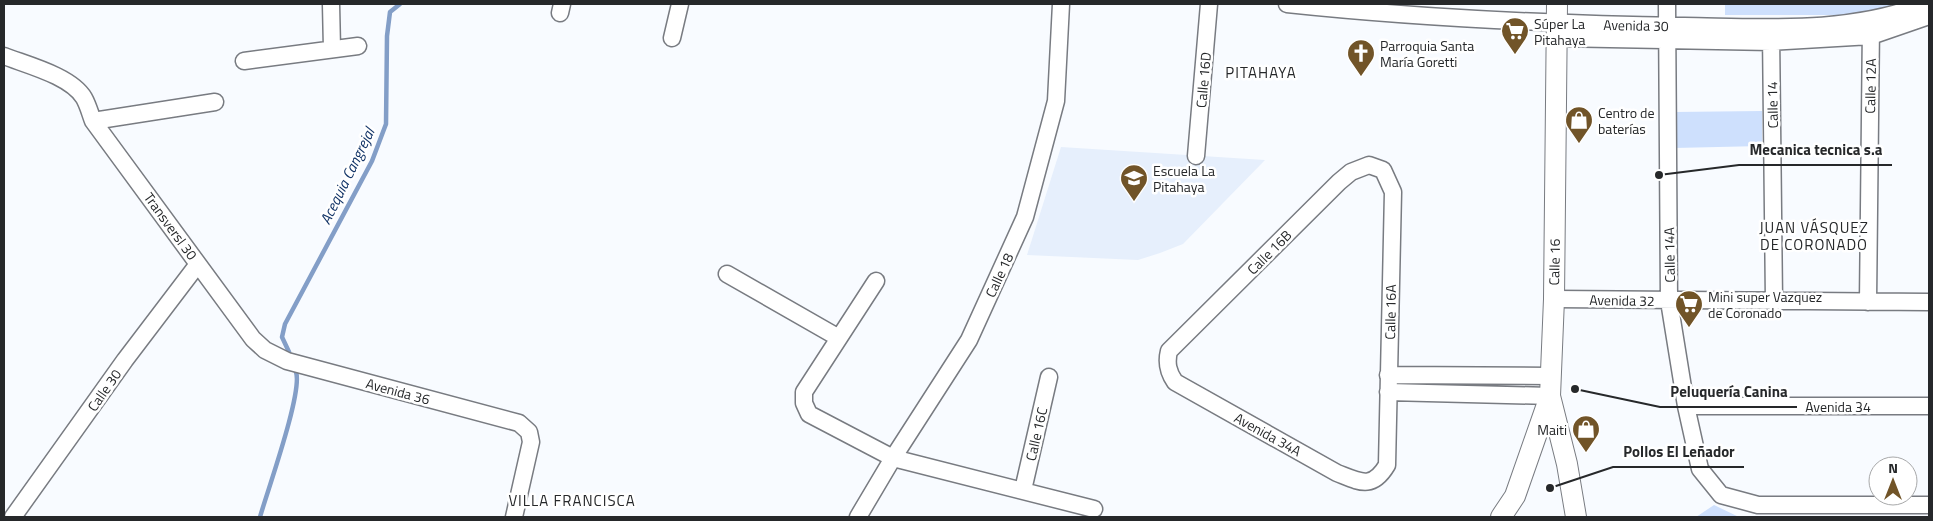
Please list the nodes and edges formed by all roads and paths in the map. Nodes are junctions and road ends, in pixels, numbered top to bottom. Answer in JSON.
{"nodes":[{"id":1,"x":331,"y":4,"type":"edge"},
{"id":2,"x":680,"y":4,"type":"edge"},
{"id":3,"x":1061,"y":4,"type":"edge"},
{"id":4,"x":1209,"y":4,"type":"edge"},
{"id":5,"x":1287,"y":4,"type":"edge"},
{"id":6,"x":1667,"y":4,"type":"edge"},
{"id":7,"x":1334,"y":6,"type":"edge"},
{"id":8,"x":1915,"y":12,"type":"edge"},
{"id":9,"x":1929,"y":16,"type":"edge"},
{"id":10,"x":1557,"y":22,"type":"edge"},
{"id":11,"x":1871,"y":28,"type":"junction"},
{"id":12,"x":1667,"y":33,"type":"junction"},
{"id":13,"x":1771,"y":34,"type":"junction"},
{"id":14,"x":672,"y":38,"type":"dead end"},
{"id":15,"x":358,"y":46,"type":"dead end"},
{"id":16,"x":332,"y":49,"type":"junction"},
{"id":17,"x":4,"y":56,"type":"edge"},
{"id":18,"x":244,"y":61,"type":"dead end"},
{"id":19,"x":214,"y":102,"type":"dead end"},
{"id":20,"x":94,"y":120,"type":"junction"},
{"id":21,"x":1196,"y":156,"type":"dead end"},
{"id":22,"x":1375,"y":166,"type":"joint"},
{"id":23,"x":198,"y":264,"type":"junction"},
{"id":24,"x":727,"y":274,"type":"dead end"},
{"id":25,"x":876,"y":280,"type":"dead end"},
{"id":26,"x":1554,"y":299,"type":"junction"},
{"id":27,"x":1669,"y":301,"type":"junction"},
{"id":28,"x":1774,"y":302,"type":"junction"},
{"id":29,"x":1868,"y":302,"type":"junction"},
{"id":30,"x":1929,"y":302,"type":"edge"},
{"id":31,"x":839,"y":338,"type":"junction"},
{"id":32,"x":265,"y":350,"type":"joint"},
{"id":33,"x":1169,"y":351,"type":"joint"},
{"id":34,"x":1388,"y":375,"type":"junction"},
{"id":35,"x":1550,"y":376,"type":"junction"},
{"id":36,"x":1049,"y":377,"type":"dead end"},
{"id":37,"x":1388,"y":392,"type":"junction"},
{"id":38,"x":1550,"y":396,"type":"junction"},
{"id":39,"x":1686,"y":406,"type":"junction"},
{"id":40,"x":1929,"y":406,"type":"edge"},
{"id":41,"x":893,"y":458,"type":"junction"},
{"id":42,"x":1387,"y":465,"type":"joint"},
{"id":43,"x":1023,"y":490,"type":"junction"},
{"id":44,"x":1929,"y":506,"type":"edge"},
{"id":45,"x":1094,"y":509,"type":"dead end"},
{"id":46,"x":13,"y":517,"type":"edge"},
{"id":47,"x":514,"y":517,"type":"edge"},
{"id":48,"x":858,"y":517,"type":"edge"},
{"id":49,"x":1501,"y":517,"type":"edge"},
{"id":50,"x":1576,"y":517,"type":"edge"}],
"edges":[{"from":1,"to":16,"type":"street"},
{"from":2,"to":14,"type":"street"},
{"from":3,"to":41,"type":"street","name":"Calle 18"},
{"from":4,"to":21,"type":"street","name":"Calle 16D"},
{"from":5,"to":7,"type":"street","name":"Avenida 30"},
{"from":6,"to":12,"type":"street","name":"Calle 14A"},
{"from":7,"to":10,"type":"street","name":"Avenida 30"},
{"from":8,"to":9,"type":"street","name":"Avenida 30"},
{"from":8,"to":11,"type":"street","name":"Avenida 30"},
{"from":10,"to":12,"type":"street","name":"Avenida 30"},
{"from":10,"to":26,"type":"street","name":"Calle 16"},
{"from":11,"to":13,"type":"street","name":"Avenida 30"},
{"from":11,"to":29,"type":"street","name":"Calle 12A"},
{"from":12,"to":13,"type":"street","name":"Avenida 30"},
{"from":12,"to":27,"type":"street","name":"Calle 14A"},
{"from":13,"to":28,"type":"street","name":"Calle 14"},
{"from":15,"to":16,"type":"street"},
{"from":16,"to":18,"type":"street"},
{"from":17,"to":20,"type":"street","name":"Transversl 30"},
{"from":19,"to":20,"type":"street"},
{"from":20,"to":23,"type":"street","name":"Transversl 30"},
{"from":22,"to":33,"type":"street","name":"Calle 16B"},
{"from":22,"to":34,"type":"street","name":"Calle 16A"},
{"from":23,"to":32,"type":"street","name":"Transversl 30"},
{"from":23,"to":46,"type":"street","name":"Calle 30"},
{"from":24,"to":31,"type":"street"},
{"from":25,"to":31,"type":"street"},
{"from":26,"to":27,"type":"street","name":"Avenida 32"},
{"from":26,"to":35,"type":"street","name":"Calle 16"},
{"from":27,"to":28,"type":"street","name":"Avenida 32"},
{"from":27,"to":39,"type":"street","name":"Calle 14A"},
{"from":28,"to":29,"type":"street","name":"Avenida 32"},
{"from":29,"to":30,"type":"street","name":"Avenida 32"},
{"from":31,"to":41,"type":"street"},
{"from":32,"to":47,"type":"street","name":"Avenida 36"},
{"from":33,"to":42,"type":"street","name":"Avenida 34A"},
{"from":34,"to":35,"type":"street"},
{"from":34,"to":37,"type":"street","name":"Calle 16A"},
{"from":35,"to":38,"type":"street","name":"Calle 16"},
{"from":36,"to":43,"type":"street","name":"Calle 16C"},
{"from":37,"to":38,"type":"street"},
{"from":37,"to":42,"type":"street","name":"Calle 16A"},
{"from":38,"to":49,"type":"street"},
{"from":38,"to":50,"type":"street","name":"Calle 16"},
{"from":39,"to":40,"type":"street","name":"Avenida 34"},
{"from":39,"to":44,"type":"street","name":"Calle 14A"},
{"from":41,"to":43,"type":"street"},
{"from":41,"to":48,"type":"street","name":"Calle 18"},
{"from":43,"to":45,"type":"street"}]}
